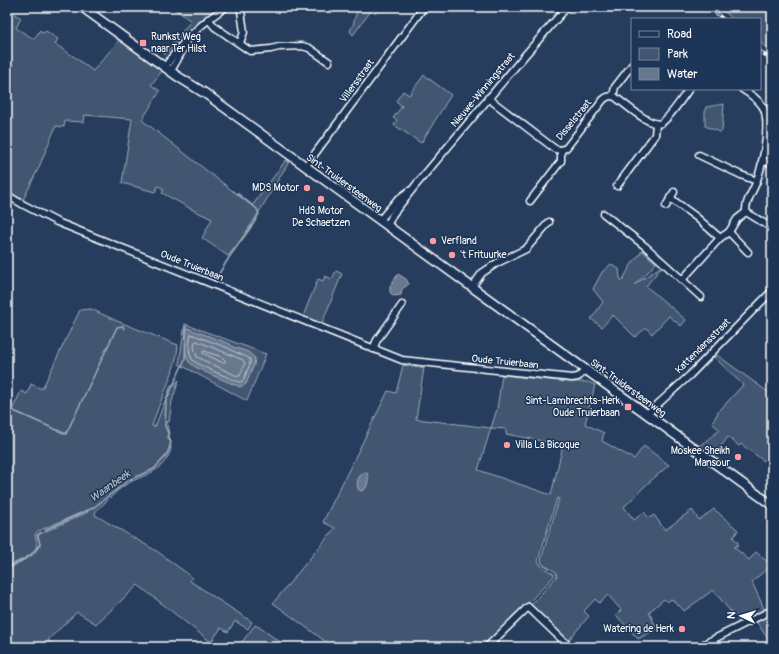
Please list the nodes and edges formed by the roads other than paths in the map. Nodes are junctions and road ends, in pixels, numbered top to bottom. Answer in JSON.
{"nodes":[{"id":1,"x":82,"y":7,"type":"edge"},
{"id":2,"x":88,"y":7,"type":"edge"},
{"id":3,"x":226,"y":7,"type":"edge"},
{"id":4,"x":424,"y":7,"type":"edge"},
{"id":5,"x":567,"y":7,"type":"edge"},
{"id":6,"x":241,"y":11,"type":"dead end"},
{"id":7,"x":208,"y":19,"type":"junction"},
{"id":8,"x":240,"y":43,"type":"junction"},
{"id":9,"x":329,"y":62,"type":"dead end"},
{"id":10,"x":631,"y":66,"type":"edge"},
{"id":11,"x":169,"y":67,"type":"junction"},
{"id":12,"x":688,"y":90,"type":"edge"},
{"id":13,"x":743,"y":90,"type":"edge"},
{"id":14,"x":613,"y":96,"type":"junction"},
{"id":15,"x":488,"y":98,"type":"junction"},
{"id":16,"x":656,"y":124,"type":"junction"},
{"id":17,"x":561,"y":150,"type":"junction"},
{"id":18,"x":699,"y":154,"type":"dead end"},
{"id":19,"x":762,"y":161,"type":"junction"},
{"id":20,"x":772,"y":163,"type":"edge"},
{"id":21,"x":306,"y":167,"type":"junction"},
{"id":22,"x":757,"y":181,"type":"junction"},
{"id":23,"x":416,"y":186,"type":"junction"},
{"id":24,"x":617,"y":186,"type":"dead end"},
{"id":25,"x":7,"y":195,"type":"edge"},
{"id":26,"x":530,"y":201,"type":"dead end"},
{"id":27,"x":666,"y":206,"type":"dead end"},
{"id":28,"x":746,"y":212,"type":"junction"},
{"id":29,"x":604,"y":214,"type":"dead end"},
{"id":30,"x":380,"y":220,"type":"junction"},
{"id":31,"x":549,"y":222,"type":"dead end"},
{"id":32,"x":387,"y":226,"type":"junction"},
{"id":33,"x":772,"y":228,"type":"edge"},
{"id":34,"x":729,"y":232,"type":"junction"},
{"id":35,"x":720,"y":238,"type":"junction"},
{"id":36,"x":748,"y":252,"type":"dead end"},
{"id":37,"x":682,"y":280,"type":"junction"},
{"id":38,"x":472,"y":287,"type":"junction"},
{"id":39,"x":772,"y":291,"type":"edge"},
{"id":40,"x":701,"y":298,"type":"dead end"},
{"id":41,"x":402,"y":305,"type":"dead end"},
{"id":42,"x":373,"y":349,"type":"junction"},
{"id":43,"x":586,"y":370,"type":"junction"},
{"id":44,"x":647,"y":414,"type":"junction"},
{"id":45,"x":772,"y":504,"type":"edge"},
{"id":46,"x":772,"y":610,"type":"edge"},
{"id":47,"x":487,"y":647,"type":"edge"},
{"id":48,"x":570,"y":647,"type":"edge"},
{"id":49,"x":698,"y":647,"type":"edge"}],
"edges":[{"from":1,"to":11,"type":"main road","name":"Sint-Truidersteenweg"},
{"from":2,"to":11,"type":"main road","name":"Sint-Truidersteenweg"},
{"from":3,"to":7,"type":"street"},
{"from":4,"to":21,"type":"street","name":"Villersstraat"},
{"from":5,"to":15,"type":"street","name":"Nieuwe-Winningstraat"},
{"from":6,"to":8,"type":"street"},
{"from":7,"to":8,"type":"street"},
{"from":7,"to":11,"type":"street"},
{"from":8,"to":9,"type":"street"},
{"from":10,"to":14,"type":"street"},
{"from":11,"to":21,"type":"main road","name":"Sint-Truidersteenweg"},
{"from":12,"to":16,"type":"street"},
{"from":13,"to":19,"type":"street"},
{"from":14,"to":16,"type":"street"},
{"from":14,"to":17,"type":"street","name":"Disselstraat"},
{"from":15,"to":17,"type":"street","name":"Disselstraat"},
{"from":15,"to":23,"type":"street","name":"Nieuwe-Winningstraat"},
{"from":16,"to":24,"type":"street"},
{"from":17,"to":26,"type":"street"},
{"from":18,"to":22,"type":"street"},
{"from":19,"to":20,"type":"street"},
{"from":19,"to":22,"type":"street"},
{"from":21,"to":30,"type":"main road","name":"Sint-Truidersteenweg"},
{"from":22,"to":28,"type":"street"},
{"from":23,"to":30,"type":"street","name":"Nieuwe-Winningstraat"},
{"from":23,"to":32,"type":"street","name":"Nieuwe-Winningstraat"},
{"from":25,"to":42,"type":"street","name":"Oude Truierbaan"},
{"from":27,"to":35,"type":"street"},
{"from":28,"to":33,"type":"street"},
{"from":28,"to":34,"type":"street"},
{"from":29,"to":37,"type":"street"},
{"from":30,"to":32,"type":"main road","name":"Sint-Truidersteenweg"},
{"from":31,"to":38,"type":"street"},
{"from":32,"to":38,"type":"main road","name":"Sint-Truidersteenweg"},
{"from":34,"to":35,"type":"street"},
{"from":34,"to":36,"type":"street"},
{"from":35,"to":37,"type":"street"},
{"from":37,"to":40,"type":"street"},
{"from":38,"to":43,"type":"main road","name":"Sint-Truidersteenweg"},
{"from":39,"to":44,"type":"street","name":"Kattendansstraat"},
{"from":41,"to":42,"type":"street"},
{"from":42,"to":43,"type":"street","name":"Oude Truierbaan"},
{"from":43,"to":44,"type":"main road","name":"Sint-Truidersteenweg"},
{"from":44,"to":45,"type":"main road","name":"Sint-Truidersteenweg"},
{"from":46,"to":49,"type":"street"},
{"from":47,"to":48,"type":"street"}]}
